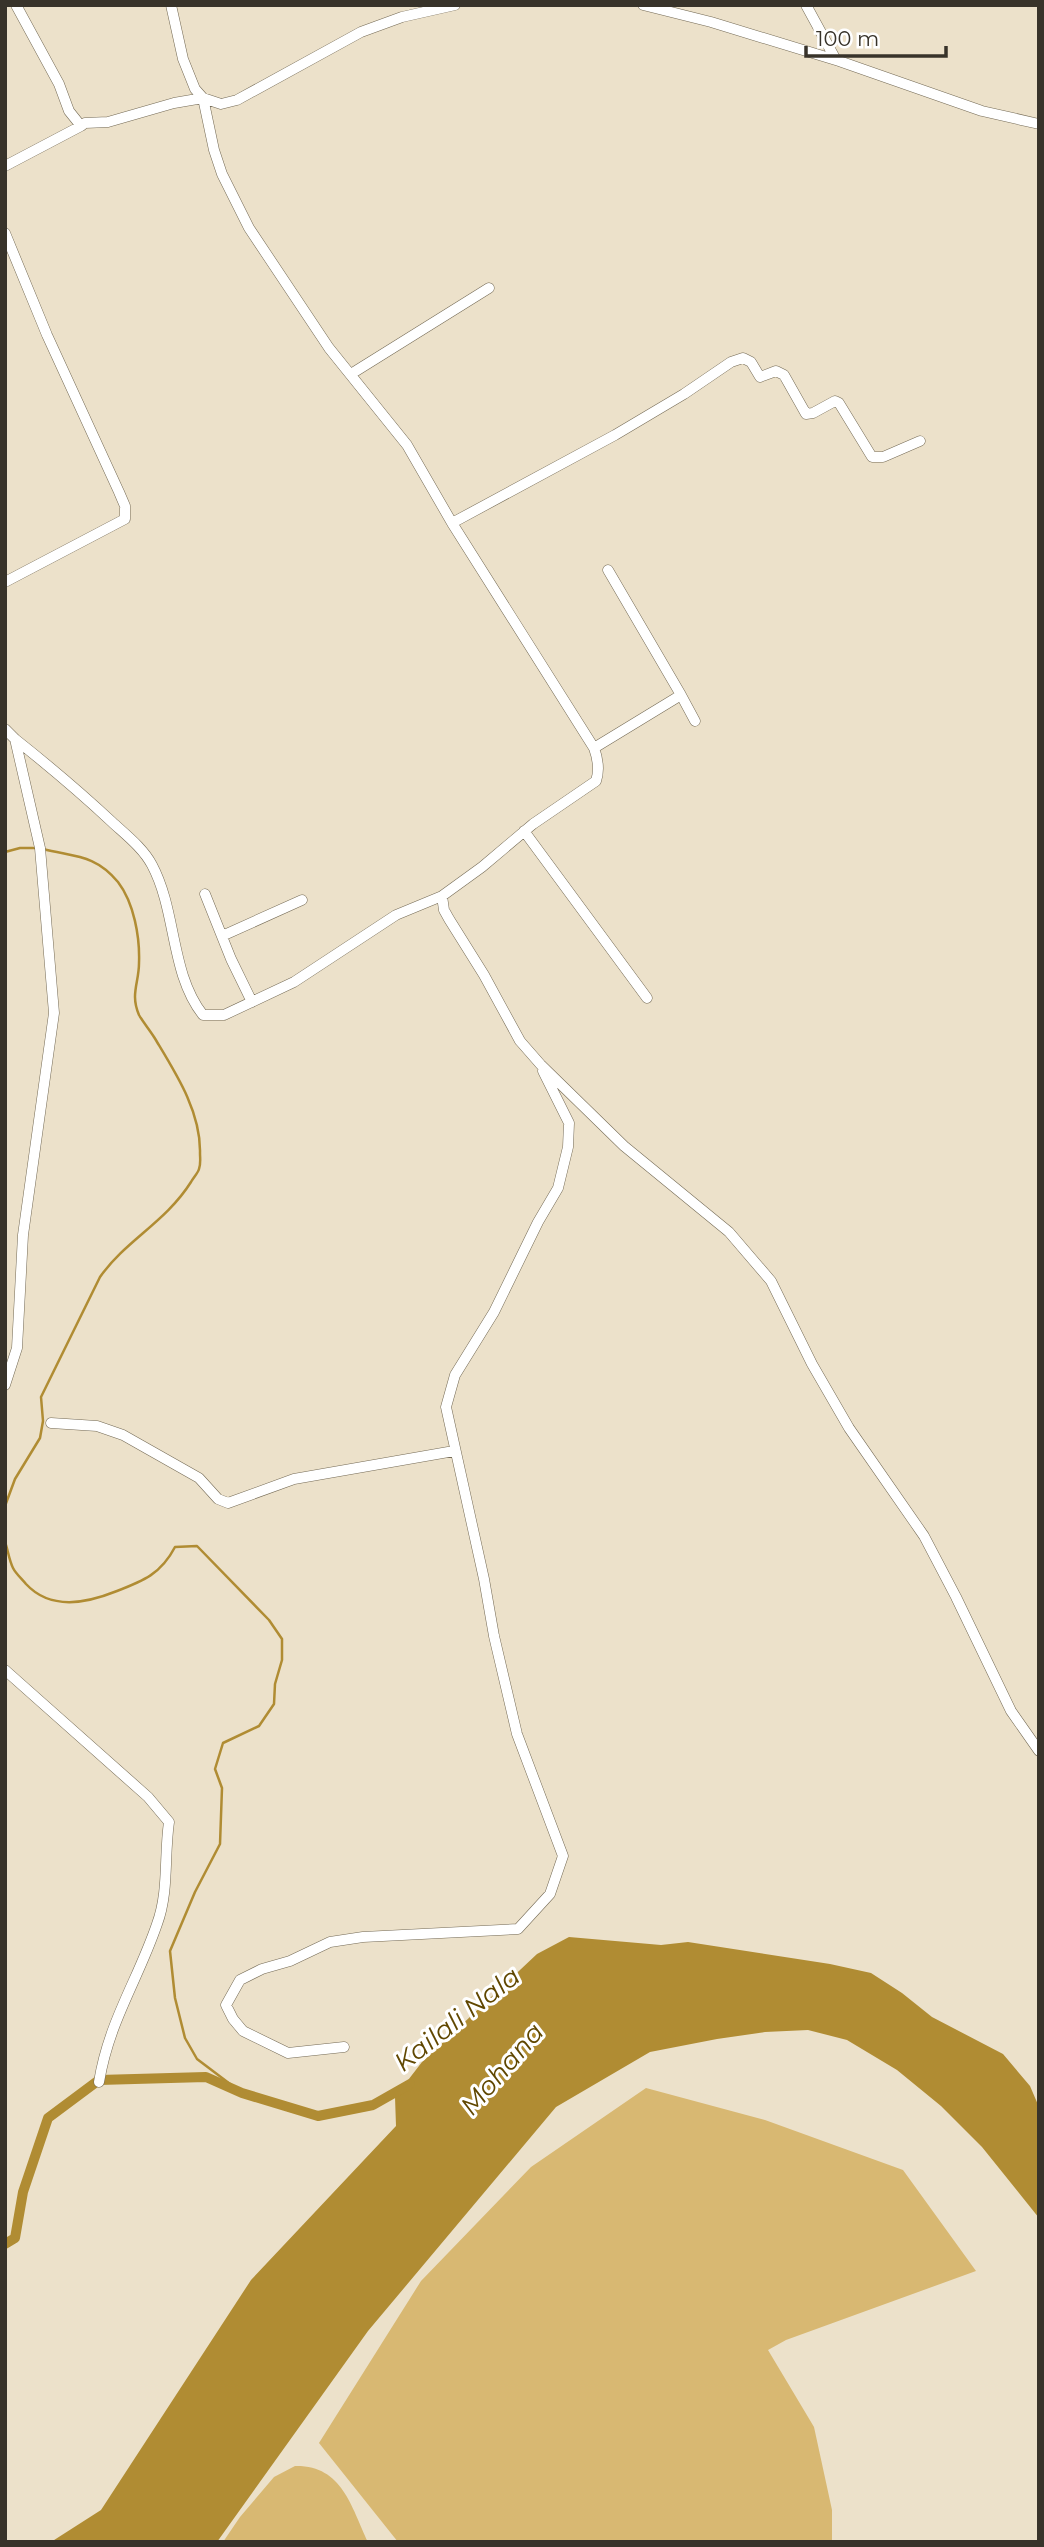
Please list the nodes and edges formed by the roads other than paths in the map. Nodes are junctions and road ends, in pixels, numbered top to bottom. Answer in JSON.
{"nodes":[{"id":1,"x":16,"y":5,"type":"edge"},
{"id":2,"x":171,"y":5,"type":"edge"},
{"id":3,"x":455,"y":5,"type":"edge"},
{"id":4,"x":643,"y":5,"type":"edge"},
{"id":5,"x":806,"y":5,"type":"edge"},
{"id":6,"x":836,"y":60,"type":"junction"},
{"id":7,"x":203,"y":98,"type":"junction"},
{"id":8,"x":1039,"y":124,"type":"edge"},
{"id":9,"x":81,"y":126,"type":"junction"},
{"id":10,"x":5,"y":166,"type":"edge"},
{"id":11,"x":5,"y":233,"type":"edge"},
{"id":12,"x":489,"y":288,"type":"dead end"},
{"id":13,"x":351,"y":374,"type":"junction"},
{"id":14,"x":920,"y":441,"type":"dead end"},
{"id":15,"x":452,"y":523,"type":"junction"},
{"id":16,"x":608,"y":570,"type":"dead end"},
{"id":17,"x":5,"y":582,"type":"edge"},
{"id":18,"x":681,"y":695,"type":"junction"},
{"id":19,"x":695,"y":721,"type":"dead end"},
{"id":20,"x":5,"y":729,"type":"edge"},
{"id":21,"x":15,"y":739,"type":"junction"},
{"id":22,"x":594,"y":748,"type":"junction"},
{"id":23,"x":524,"y":831,"type":"junction"},
{"id":24,"x":205,"y":894,"type":"dead end"},
{"id":25,"x":442,"y":896,"type":"junction"},
{"id":26,"x":302,"y":900,"type":"dead end"},
{"id":27,"x":222,"y":936,"type":"junction"},
{"id":28,"x":647,"y":998,"type":"dead end"},
{"id":29,"x":252,"y":1002,"type":"junction"},
{"id":30,"x":541,"y":1065,"type":"junction"},
{"id":31,"x":5,"y":1385,"type":"edge"},
{"id":32,"x":51,"y":1423,"type":"dead end"},
{"id":33,"x":454,"y":1451,"type":"junction"},
{"id":34,"x":5,"y":1670,"type":"edge"},
{"id":35,"x":1039,"y":1751,"type":"edge"},
{"id":36,"x":344,"y":2047,"type":"dead end"},
{"id":37,"x":99,"y":2082,"type":"dead end"}],
"edges":[{"from":1,"to":9,"type":"street"},
{"from":2,"to":7,"type":"street"},
{"from":3,"to":7,"type":"street"},
{"from":4,"to":6,"type":"street"},
{"from":5,"to":6,"type":"street"},
{"from":6,"to":8,"type":"street"},
{"from":7,"to":9,"type":"street"},
{"from":7,"to":13,"type":"street"},
{"from":9,"to":10,"type":"street"},
{"from":11,"to":17,"type":"street"},
{"from":12,"to":13,"type":"street"},
{"from":13,"to":15,"type":"street"},
{"from":14,"to":15,"type":"street"},
{"from":15,"to":22,"type":"street"},
{"from":16,"to":18,"type":"street"},
{"from":18,"to":19,"type":"street"},
{"from":18,"to":22,"type":"street"},
{"from":20,"to":21,"type":"street"},
{"from":21,"to":29,"type":"street"},
{"from":21,"to":31,"type":"street"},
{"from":22,"to":23,"type":"street"},
{"from":23,"to":25,"type":"street"},
{"from":23,"to":28,"type":"street"},
{"from":24,"to":27,"type":"street"},
{"from":25,"to":29,"type":"street"},
{"from":25,"to":30,"type":"street"},
{"from":26,"to":27,"type":"street"},
{"from":27,"to":29,"type":"street"},
{"from":30,"to":33,"type":"street"},
{"from":30,"to":35,"type":"street"},
{"from":32,"to":33,"type":"street"},
{"from":33,"to":36,"type":"street"},
{"from":34,"to":37,"type":"street"}]}
